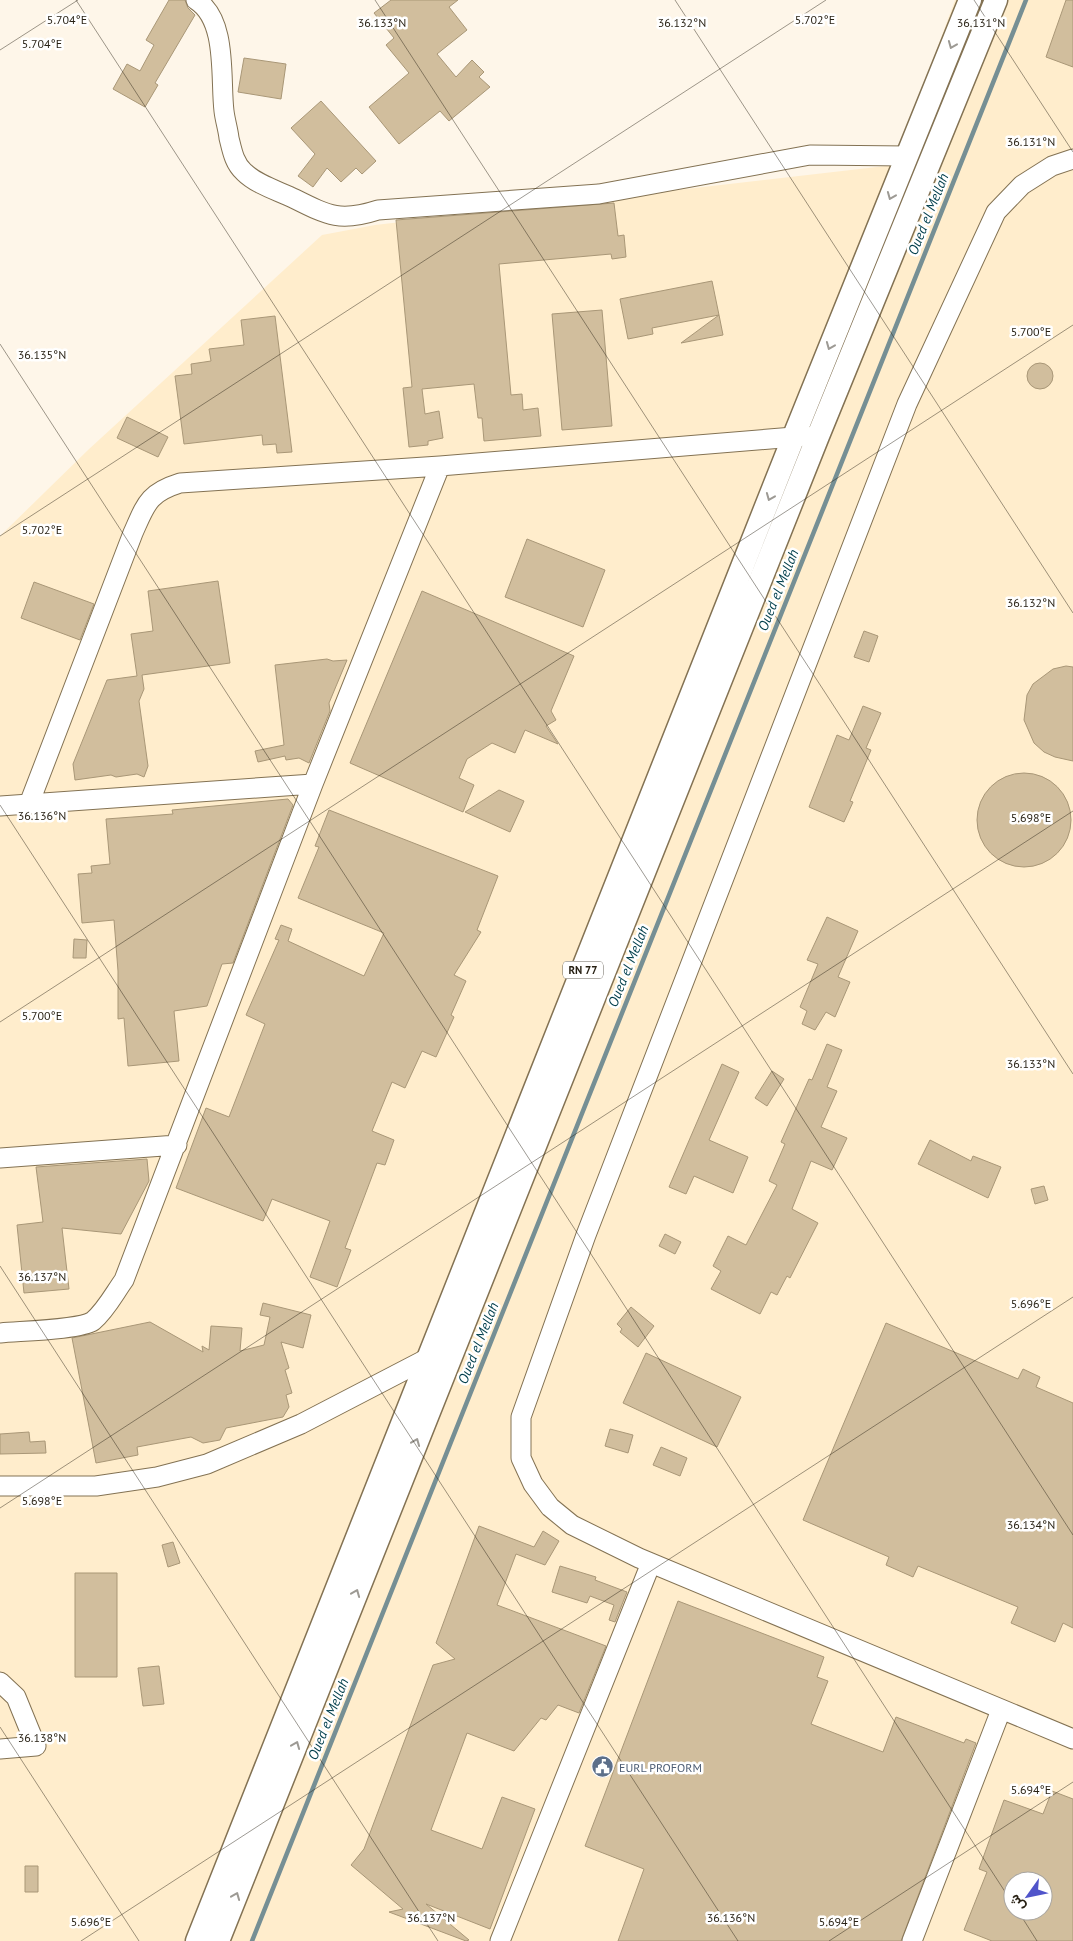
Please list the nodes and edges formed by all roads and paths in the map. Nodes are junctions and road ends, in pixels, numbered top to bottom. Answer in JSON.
{"nodes":[{"id":1,"x":196,"y":0,"type":"edge"},
{"id":2,"x":970,"y":0,"type":"edge"},
{"id":3,"x":996,"y":0,"type":"edge"},
{"id":4,"x":907,"y":156,"type":"junction"},
{"id":5,"x":1073,"y":159,"type":"edge"},
{"id":6,"x":794,"y":436,"type":"junction"},
{"id":7,"x":818,"y":436,"type":"junction"},
{"id":8,"x":440,"y":466,"type":"junction"},
{"id":9,"x":313,"y":784,"type":"junction"},
{"id":10,"x":29,"y":804,"type":"junction"},
{"id":11,"x":0,"y":806,"type":"edge"},
{"id":12,"x":177,"y":1145,"type":"junction"},
{"id":13,"x":0,"y":1158,"type":"edge"},
{"id":14,"x":0,"y":1332,"type":"edge"},
{"id":15,"x":430,"y":1357,"type":"junction"},
{"id":16,"x":0,"y":1486,"type":"edge"},
{"id":17,"x":652,"y":1563,"type":"junction"},
{"id":18,"x":0,"y":1682,"type":"edge"},
{"id":19,"x":1001,"y":1710,"type":"junction"},
{"id":20,"x":1073,"y":1739,"type":"edge"},
{"id":21,"x":0,"y":1749,"type":"edge"},
{"id":22,"x":197,"y":1941,"type":"edge"},
{"id":23,"x":218,"y":1941,"type":"edge"},
{"id":24,"x":500,"y":1941,"type":"edge"},
{"id":25,"x":912,"y":1941,"type":"edge"}],
"edges":[{"from":1,"to":4,"type":"street"},
{"from":2,"to":4,"type":"main road","number":"RN 77","one_way":true},
{"from":3,"to":7,"type":"main road","number":"RN 77"},
{"from":4,"to":6,"type":"main road","number":"RN 77","one_way":true},
{"from":5,"to":17,"type":"street"},
{"from":6,"to":7,"type":"street"},
{"from":6,"to":8,"type":"street"},
{"from":6,"to":15,"type":"main road","number":"RN 77","one_way":true},
{"from":23,"to":7,"type":"main road","number":"RN 77","one_way":true},
{"from":8,"to":9,"type":"street"},
{"from":8,"to":10,"type":"street"},
{"from":9,"to":10,"type":"street"},
{"from":9,"to":12,"type":"street"},
{"from":10,"to":11,"type":"street"},
{"from":12,"to":13,"type":"street"},
{"from":12,"to":14,"type":"street"},
{"from":15,"to":16,"type":"street"},
{"from":15,"to":22,"type":"main road","number":"RN 77"},
{"from":17,"to":19,"type":"street"},
{"from":17,"to":24,"type":"street"},
{"from":18,"to":21,"type":"street"},
{"from":19,"to":20,"type":"street"},
{"from":19,"to":25,"type":"street"}]}
